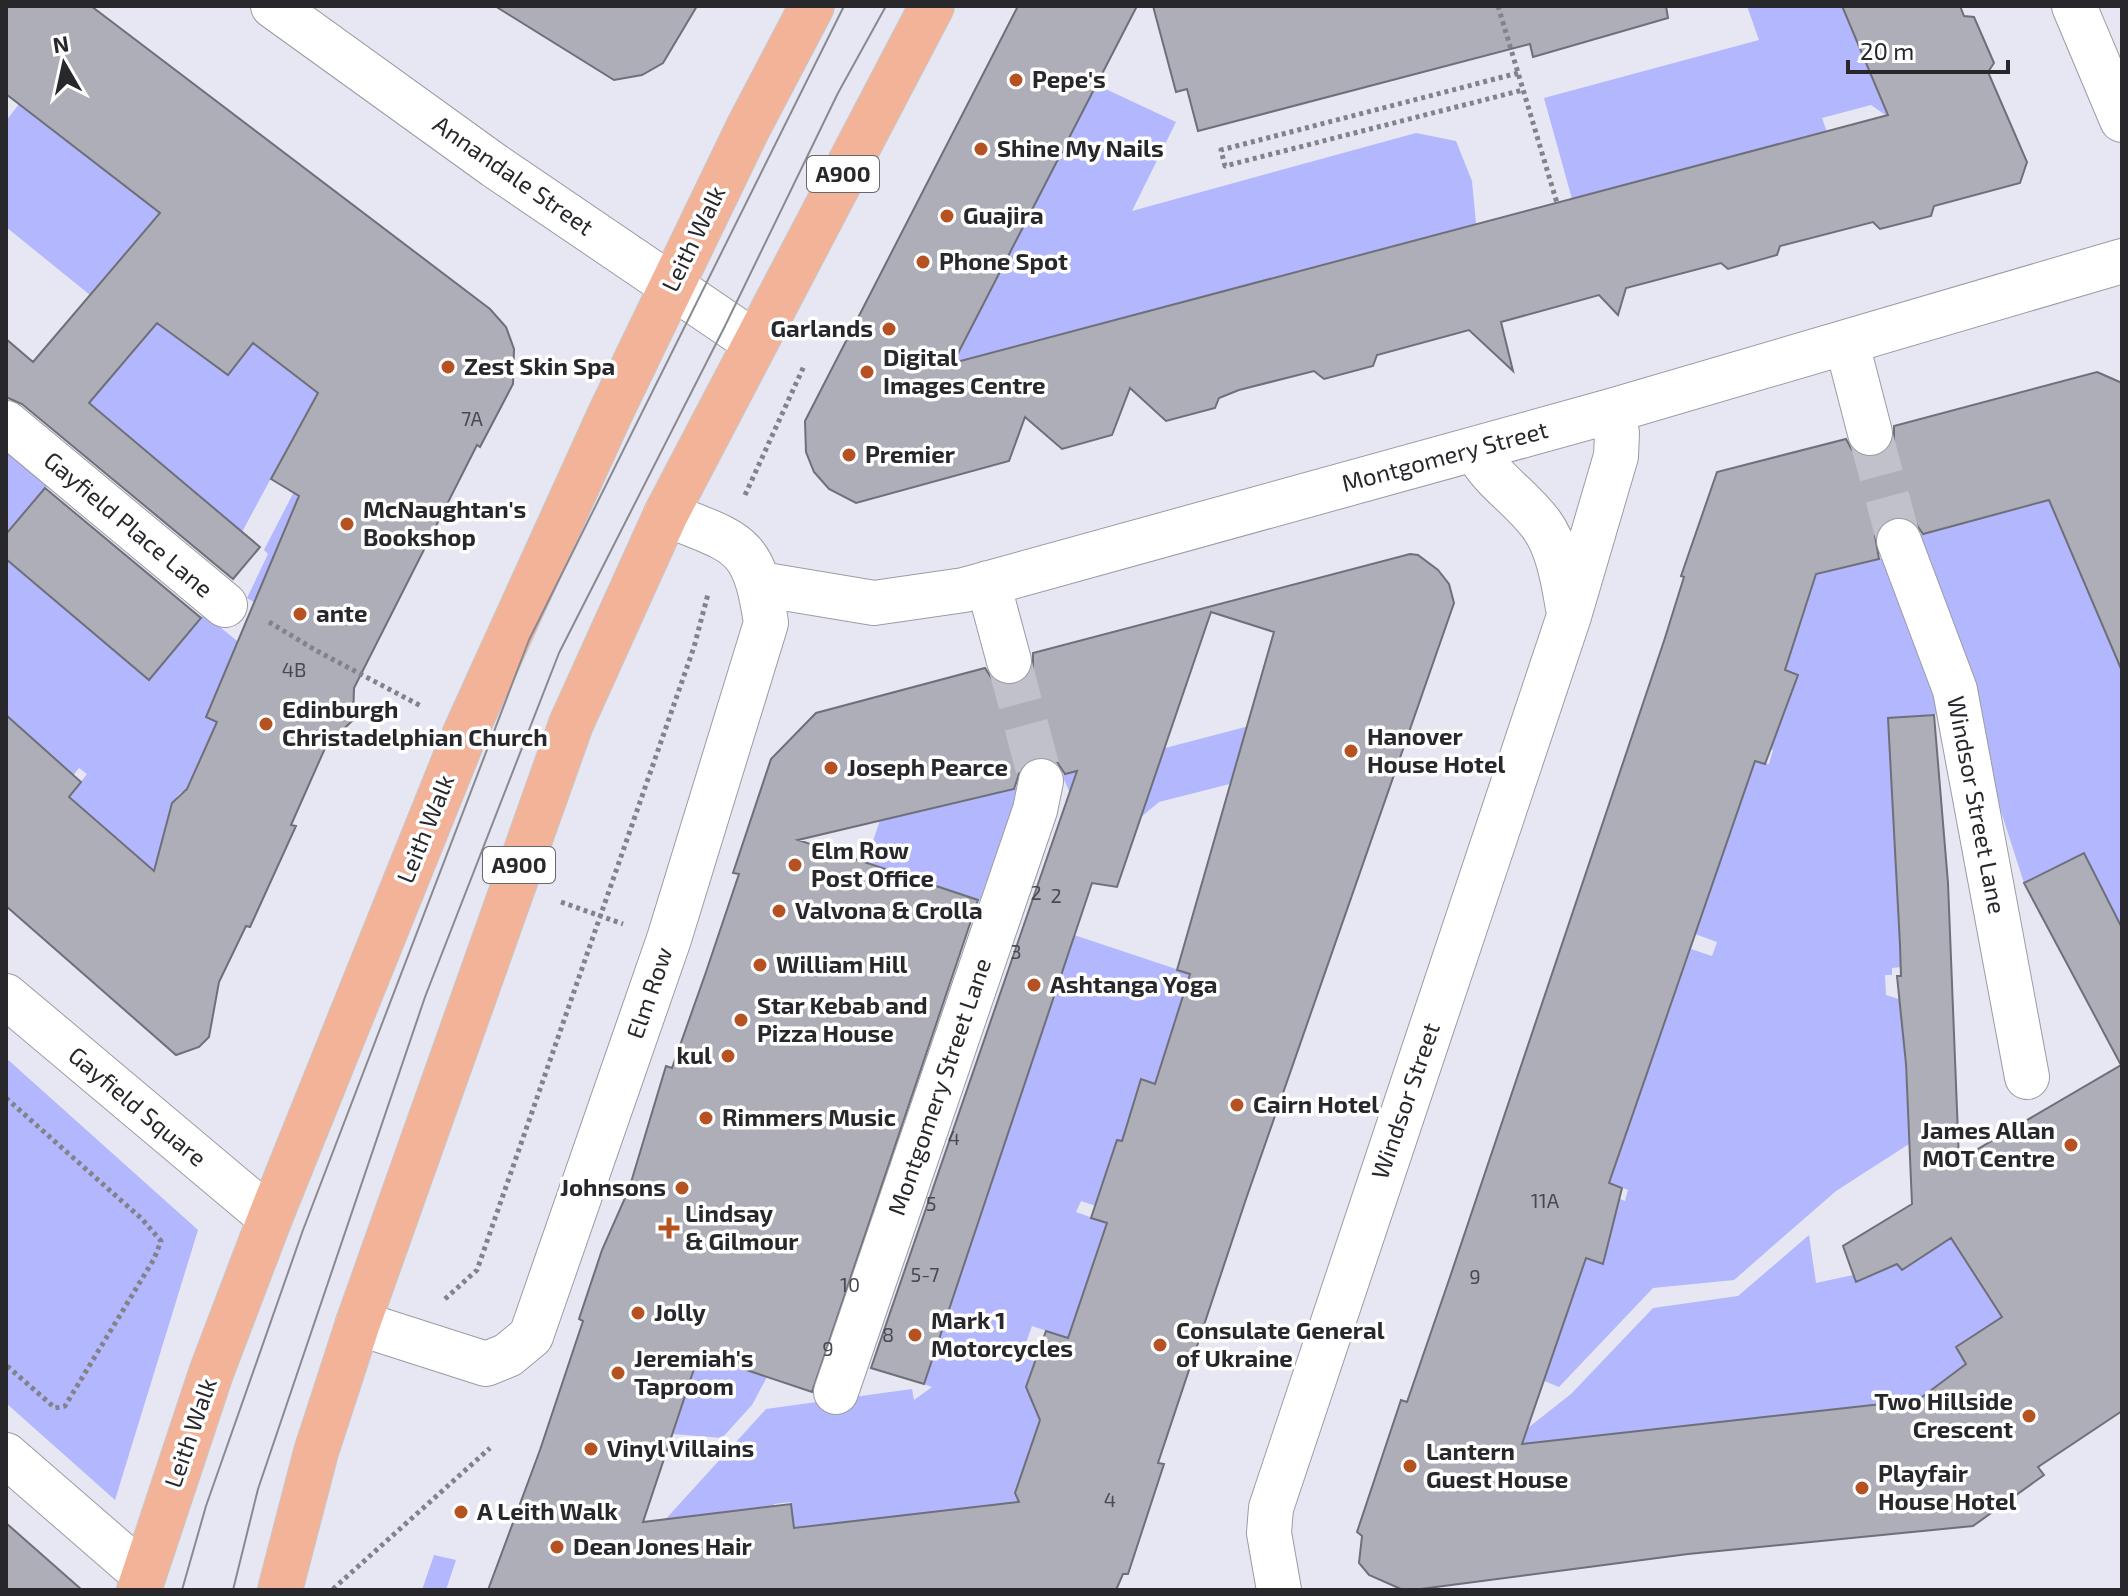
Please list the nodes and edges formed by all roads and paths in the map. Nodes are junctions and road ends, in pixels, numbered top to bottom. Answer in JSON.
{"nodes":[{"id":1,"x":273,"y":6,"type":"edge"},
{"id":2,"x":812,"y":6,"type":"edge"},
{"id":3,"x":932,"y":6,"type":"edge"},
{"id":4,"x":1498,"y":6,"type":"edge"},
{"id":5,"x":2074,"y":6,"type":"edge"},
{"id":6,"x":1518,"y":73,"type":"junction"},
{"id":7,"x":1523,"y":90,"type":"junction"},
{"id":8,"x":2122,"y":120,"type":"edge"},
{"id":9,"x":1557,"y":203,"type":"dead end"},
{"id":10,"x":2122,"y":261,"type":"edge"},
{"id":11,"x":671,"y":286,"type":"junction"},
{"id":12,"x":754,"y":342,"type":"junction"},
{"id":13,"x":1847,"y":344,"type":"junction"},
{"id":14,"x":1611,"y":411,"type":"junction"},
{"id":15,"x":6,"y":423,"type":"edge"},
{"id":16,"x":1870,"y":433,"type":"tunnel mouth"},
{"id":17,"x":1475,"y":449,"type":"junction"},
{"id":18,"x":666,"y":514,"type":"junction"},
{"id":19,"x":1899,"y":541,"type":"tunnel mouth"},
{"id":20,"x":988,"y":583,"type":"junction"},
{"id":21,"x":760,"y":584,"type":"junction"},
{"id":22,"x":710,"y":586,"type":"dead end"},
{"id":23,"x":225,"y":605,"type":"joint"},
{"id":24,"x":1569,"y":616,"type":"junction"},
{"id":25,"x":1009,"y":661,"type":"tunnel mouth"},
{"id":26,"x":466,"y":731,"type":"junction"},
{"id":27,"x":1041,"y":781,"type":"tunnel mouth"},
{"id":28,"x":511,"y":888,"type":"junction"},
{"id":29,"x":600,"y":916,"type":"junction"},
{"id":30,"x":669,"y":939,"type":"junction"},
{"id":31,"x":6,"y":996,"type":"edge"},
{"id":32,"x":2027,"y":1077,"type":"dead end"},
{"id":33,"x":6,"y":1098,"type":"edge"},
{"id":34,"x":270,"y":1218,"type":"junction"},
{"id":35,"x":358,"y":1323,"type":"junction"},
{"id":36,"x":403,"y":1338,"type":"junction"},
{"id":37,"x":6,"y":1365,"type":"edge"},
{"id":38,"x":836,"y":1392,"type":"dead end"},
{"id":39,"x":490,"y":1448,"type":"dead end"},
{"id":40,"x":6,"y":1455,"type":"edge"},
{"id":41,"x":141,"y":1582,"type":"edge"},
{"id":42,"x":280,"y":1590,"type":"edge"},
{"id":43,"x":332,"y":1590,"type":"edge"},
{"id":44,"x":1279,"y":1590,"type":"edge"}],
"edges":[{"from":1,"to":11,"type":"street","name":"Annandale Street"},
{"from":2,"to":11,"type":"main road","name":"Leith Walk"},
{"from":3,"to":12,"type":"main road","number":"A900"},
{"from":4,"to":6,"type":"path"},
{"from":5,"to":8,"type":"street"},
{"from":6,"to":7,"type":"path"},
{"from":6,"to":7,"type":"path"},
{"from":7,"to":9,"type":"path"},
{"from":10,"to":13,"type":"street","name":"Montgomery Street"},
{"from":11,"to":12,"type":"street","name":"Annandale Street"},
{"from":11,"to":26,"type":"main road","name":"Leith Walk"},
{"from":12,"to":18,"type":"main road","number":"A900"},
{"from":13,"to":14,"type":"street","name":"Montgomery Street"},
{"from":13,"to":16,"type":"street"},
{"from":14,"to":17,"type":"street","name":"Montgomery Street"},
{"from":14,"to":24,"type":"street","name":"Windsor Street"},
{"from":15,"to":23,"type":"street","name":"Gayfield Place Lane"},
{"from":17,"to":20,"type":"street","name":"Montgomery Street"},
{"from":17,"to":24,"type":"street","name":"Windsor Street"},
{"from":18,"to":21,"type":"street","name":"Elm Row"},
{"from":18,"to":28,"type":"main road","number":"A900"},
{"from":19,"to":32,"type":"street","name":"Windsor Street Lane"},
{"from":20,"to":21,"type":"street","name":"Montgomery Street"},
{"from":20,"to":25,"type":"street"},
{"from":21,"to":30,"type":"street","name":"Elm Row"},
{"from":22,"to":29,"type":"path"},
{"from":23,"to":26,"type":"path","name":"Gayfield Place Lane"},
{"from":24,"to":44,"type":"street","name":"Windsor Street"},
{"from":26,"to":34,"type":"main road","name":"Leith Walk"},
{"from":27,"to":38,"type":"street","name":"Montgomery Street Lane"},
{"from":28,"to":29,"type":"path"},
{"from":28,"to":35,"type":"main road","number":"A900"},
{"from":29,"to":30,"type":"path"},
{"from":29,"to":36,"type":"path"},
{"from":30,"to":36,"type":"street","name":"Elm Row"},
{"from":31,"to":34,"type":"street","name":"Gayfield Square"},
{"from":33,"to":37,"type":"path"},
{"from":34,"to":41,"type":"main road","name":"Leith Walk"},
{"from":35,"to":36,"type":"street","name":"Elm Row"},
{"from":35,"to":42,"type":"main road","number":"A900"},
{"from":39,"to":43,"type":"path"},
{"from":40,"to":41,"type":"street"}]}
